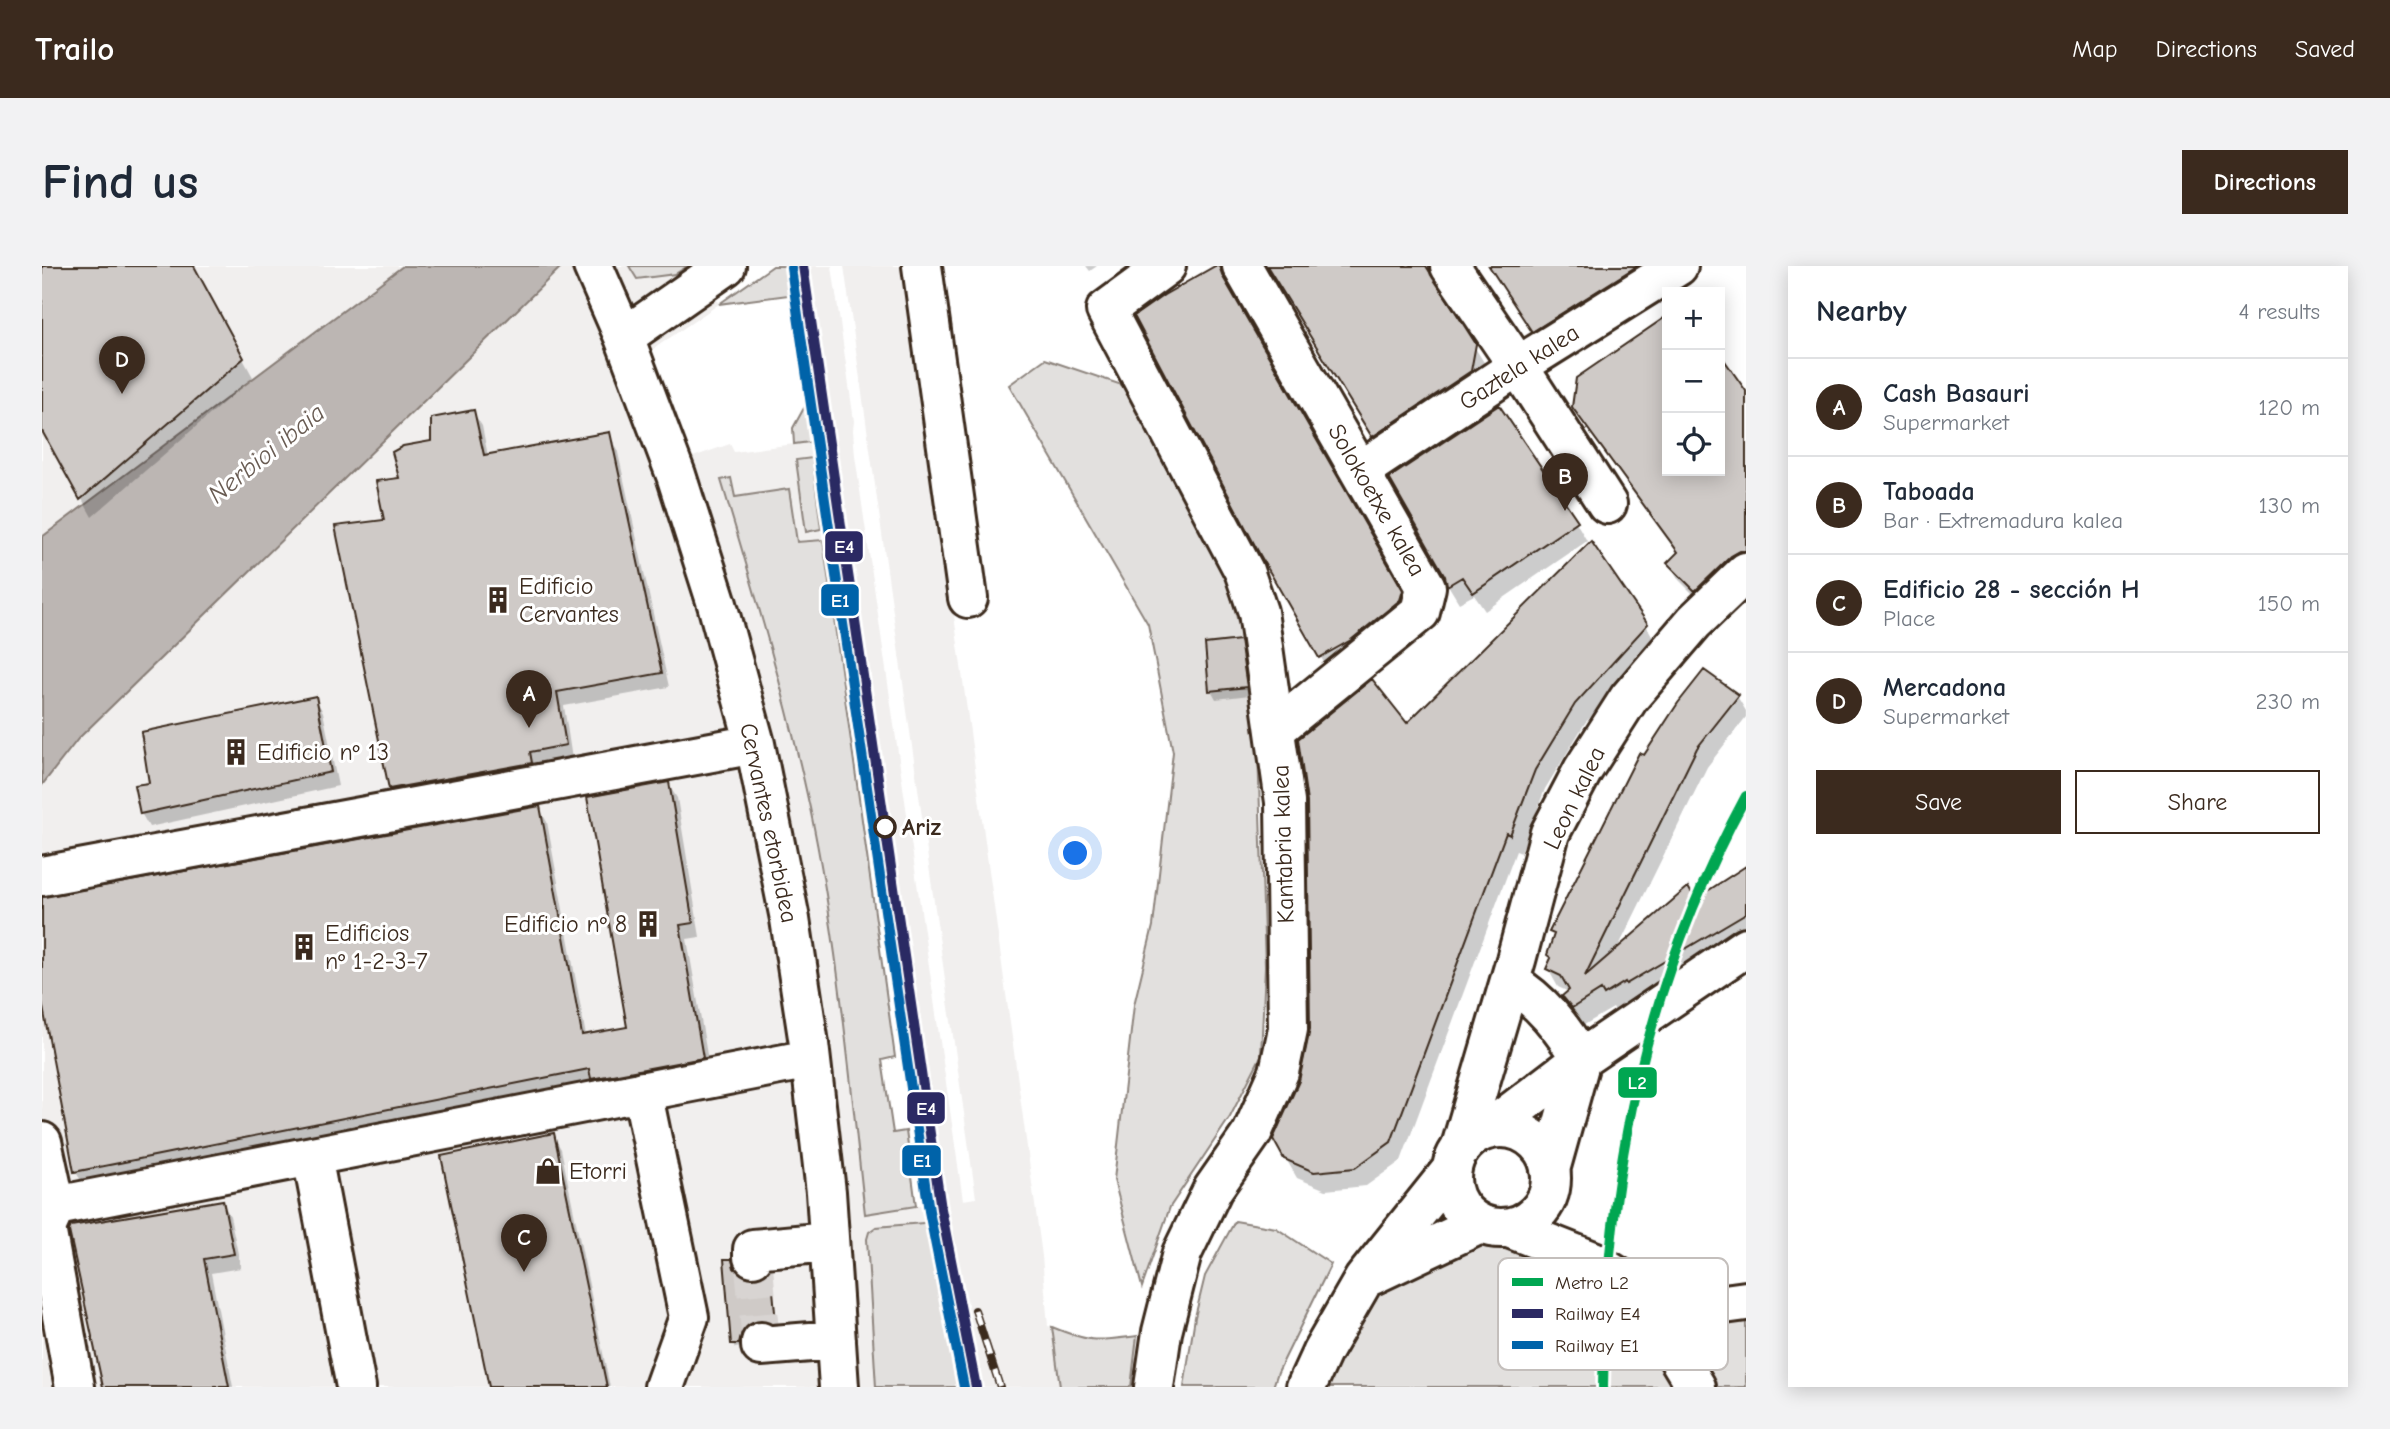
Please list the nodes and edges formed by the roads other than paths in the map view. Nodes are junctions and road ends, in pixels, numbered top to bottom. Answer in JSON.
{"nodes":[{"id":1,"x":726,"y":266,"type":"edge"},
{"id":2,"x":922,"y":266,"type":"edge"},
{"id":3,"x":1166,"y":266,"type":"edge"},
{"id":4,"x":1242,"y":266,"type":"edge"},
{"id":5,"x":1450,"y":266,"type":"edge"},
{"id":6,"x":1678,"y":266,"type":"edge"},
{"id":7,"x":596,"y":273,"type":"edge"},
{"id":8,"x":624,"y":337,"type":"junction"},
{"id":9,"x":1518,"y":366,"type":"junction"},
{"id":10,"x":1360,"y":471,"type":"junction"},
{"id":11,"x":1607,"y":504,"type":"dead end"},
{"id":12,"x":1746,"y":572,"type":"edge"},
{"id":13,"x":968,"y":598,"type":"dead end"},
{"id":14,"x":1276,"y":729,"type":"junction"},
{"id":15,"x":755,"y":744,"type":"junction"},
{"id":16,"x":42,"y":876,"type":"edge"},
{"id":17,"x":1746,"y":947,"type":"edge"},
{"id":18,"x":1510,"y":982,"type":"junction"},
{"id":19,"x":810,"y":1059,"type":"junction"},
{"id":20,"x":1581,"y":1059,"type":"junction"},
{"id":21,"x":642,"y":1091,"type":"junction"},
{"id":22,"x":42,"y":1142,"type":"edge"},
{"id":23,"x":1466,"y":1150,"type":"junction"},
{"id":24,"x":312,"y":1156,"type":"junction"},
{"id":25,"x":1550,"y":1180,"type":"junction"},
{"id":26,"x":56,"y":1206,"type":"junction"},
{"id":27,"x":1494,"y":1226,"type":"junction"},
{"id":28,"x":829,"y":1242,"type":"junction"},
{"id":29,"x":753,"y":1257,"type":"dead end"},
{"id":30,"x":1585,"y":1258,"type":"edge"},
{"id":31,"x":1591,"y":1258,"type":"edge"},
{"id":32,"x":1364,"y":1279,"type":"junction"},
{"id":33,"x":1746,"y":1301,"type":"edge"},
{"id":34,"x":1728,"y":1303,"type":"edge"},
{"id":35,"x":836,"y":1340,"type":"junction"},
{"id":36,"x":761,"y":1344,"type":"dead end"},
{"id":37,"x":1686,"y":1370,"type":"edge"},
{"id":38,"x":75,"y":1387,"type":"edge"},
{"id":39,"x":356,"y":1387,"type":"edge"},
{"id":40,"x":664,"y":1387,"type":"edge"},
{"id":41,"x":839,"y":1387,"type":"edge"},
{"id":42,"x":1154,"y":1387,"type":"edge"},
{"id":43,"x":1306,"y":1387,"type":"edge"},
{"id":44,"x":1696,"y":1387,"type":"edge"}],
"edges":[{"from":1,"to":8,"type":"street"},
{"from":2,"to":13,"type":"street"},
{"from":3,"to":14,"type":"street","name":"Kantabria kalea"},
{"from":4,"to":10,"type":"street","name":"Solokoetxe kalea"},
{"from":5,"to":9,"type":"street"},
{"from":6,"to":9,"type":"street","name":"Gaztela kalea"},
{"from":7,"to":8,"type":"street","name":"Cervantes etorbidea"},
{"from":8,"to":15,"type":"street","name":"Cervantes etorbidea"},
{"from":9,"to":10,"type":"street","name":"Gaztela kalea"},
{"from":9,"to":11,"type":"street"},
{"from":10,"to":14,"type":"street","name":"Solokoetxe kalea"},
{"from":12,"to":18,"type":"street","name":"Leon kalea"},
{"from":14,"to":42,"type":"street","name":"Kantabria kalea"},
{"from":15,"to":16,"type":"street"},
{"from":15,"to":19,"type":"street","name":"Cervantes etorbidea"},
{"from":17,"to":20,"type":"street"},
{"from":18,"to":20,"type":"street"},
{"from":18,"to":23,"type":"street","name":"Leon kalea"},
{"from":19,"to":21,"type":"street"},
{"from":19,"to":28,"type":"street","name":"Cervantes etorbidea"},
{"from":20,"to":23,"type":"street"},
{"from":20,"to":25,"type":"street"},
{"from":21,"to":24,"type":"street"},
{"from":21,"to":40,"type":"street"},
{"from":22,"to":26,"type":"street"},
{"from":23,"to":25,"type":"street"},
{"from":23,"to":27,"type":"street"},
{"from":23,"to":32,"type":"street"},
{"from":24,"to":26,"type":"street"},
{"from":24,"to":39,"type":"street"},
{"from":25,"to":27,"type":"street"},
{"from":25,"to":31,"type":"street"},
{"from":26,"to":38,"type":"street"},
{"from":27,"to":30,"type":"street"},
{"from":27,"to":32,"type":"street"},
{"from":28,"to":29,"type":"street"},
{"from":28,"to":35,"type":"street","name":"Cervantes etorbidea"},
{"from":32,"to":43,"type":"street"},
{"from":33,"to":34,"type":"street"},
{"from":35,"to":36,"type":"street"},
{"from":35,"to":41,"type":"street","name":"Cervantes etorbidea"},
{"from":37,"to":44,"type":"street"}]}
